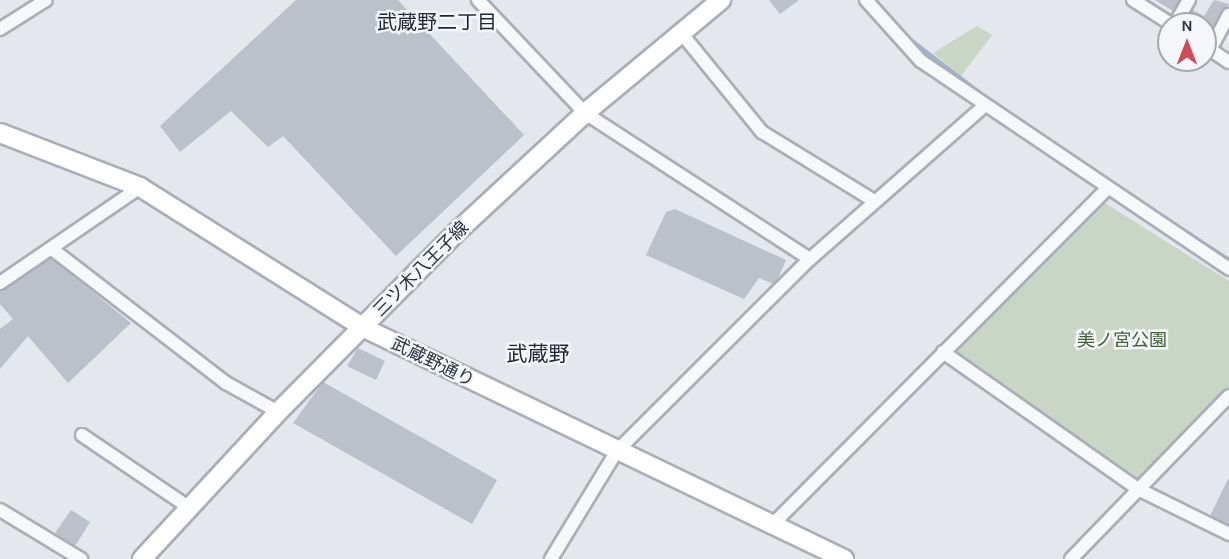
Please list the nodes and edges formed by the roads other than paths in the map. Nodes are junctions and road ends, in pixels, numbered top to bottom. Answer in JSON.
{"nodes":[{"id":1,"x":46,"y":0,"type":"edge"},
{"id":2,"x":478,"y":0,"type":"edge"},
{"id":3,"x":721,"y":0,"type":"edge"},
{"id":4,"x":866,"y":0,"type":"edge"},
{"id":5,"x":1133,"y":0,"type":"edge"},
{"id":6,"x":1157,"y":14,"type":"edge"},
{"id":7,"x":1229,"y":15,"type":"edge"},
{"id":8,"x":0,"y":29,"type":"edge"},
{"id":9,"x":682,"y":34,"type":"junction"},
{"id":10,"x":1217,"y":34,"type":"edge"},
{"id":11,"x":985,"y":105,"type":"junction"},
{"id":12,"x":585,"y":113,"type":"junction"},
{"id":13,"x":0,"y":133,"type":"edge"},
{"id":14,"x":140,"y":186,"type":"junction"},
{"id":15,"x":1108,"y":189,"type":"junction"},
{"id":16,"x":874,"y":201,"type":"junction"},
{"id":17,"x":52,"y":249,"type":"junction"},
{"id":18,"x":810,"y":259,"type":"junction"},
{"id":19,"x":1229,"y":270,"type":"edge"},
{"id":20,"x":0,"y":283,"type":"edge"},
{"id":21,"x":362,"y":327,"type":"junction"},
{"id":22,"x":943,"y":352,"type":"junction"},
{"id":23,"x":1229,"y":396,"type":"edge"},
{"id":24,"x":278,"y":412,"type":"junction"},
{"id":25,"x":82,"y":435,"type":"dead end"},
{"id":26,"x":617,"y":451,"type":"junction"},
{"id":27,"x":1138,"y":489,"type":"junction"},
{"id":28,"x":187,"y":506,"type":"junction"},
{"id":29,"x":0,"y":510,"type":"edge"},
{"id":30,"x":773,"y":524,"type":"junction"},
{"id":31,"x":1229,"y":534,"type":"edge"},
{"id":32,"x":81,"y":559,"type":"edge"},
{"id":33,"x":141,"y":559,"type":"edge"},
{"id":34,"x":551,"y":559,"type":"edge"},
{"id":35,"x":844,"y":559,"type":"edge"},
{"id":36,"x":1071,"y":559,"type":"edge"}],
"edges":[{"from":1,"to":8,"type":"street"},
{"from":2,"to":12,"type":"street"},
{"from":3,"to":9,"type":"street","name":"三ツ木八王子線"},
{"from":4,"to":11,"type":"street"},
{"from":5,"to":6,"type":"street"},
{"from":7,"to":10,"type":"street"},
{"from":9,"to":12,"type":"street","name":"三ツ木八王子線"},
{"from":9,"to":16,"type":"street"},
{"from":11,"to":15,"type":"street"},
{"from":11,"to":16,"type":"street"},
{"from":12,"to":18,"type":"street"},
{"from":12,"to":21,"type":"street","name":"三ツ木八王子線"},
{"from":13,"to":14,"type":"street","name":"武蔵野通り"},
{"from":14,"to":17,"type":"street"},
{"from":14,"to":21,"type":"street","name":"武蔵野通り"},
{"from":15,"to":19,"type":"street"},
{"from":15,"to":22,"type":"street"},
{"from":16,"to":18,"type":"street"},
{"from":17,"to":20,"type":"street"},
{"from":17,"to":24,"type":"street"},
{"from":18,"to":26,"type":"street"},
{"from":21,"to":24,"type":"street","name":"三ツ木八王子線"},
{"from":21,"to":26,"type":"street","name":"武蔵野通り"},
{"from":22,"to":27,"type":"street"},
{"from":22,"to":30,"type":"street"},
{"from":23,"to":27,"type":"street"},
{"from":24,"to":28,"type":"street","name":"三ツ木八王子線"},
{"from":25,"to":28,"type":"street"},
{"from":26,"to":30,"type":"street","name":"武蔵野通り"},
{"from":26,"to":34,"type":"street"},
{"from":27,"to":31,"type":"street"},
{"from":27,"to":36,"type":"street"},
{"from":28,"to":33,"type":"street","name":"三ツ木八王子線"},
{"from":29,"to":32,"type":"street"},
{"from":30,"to":35,"type":"street","name":"武蔵野通り"}]}
